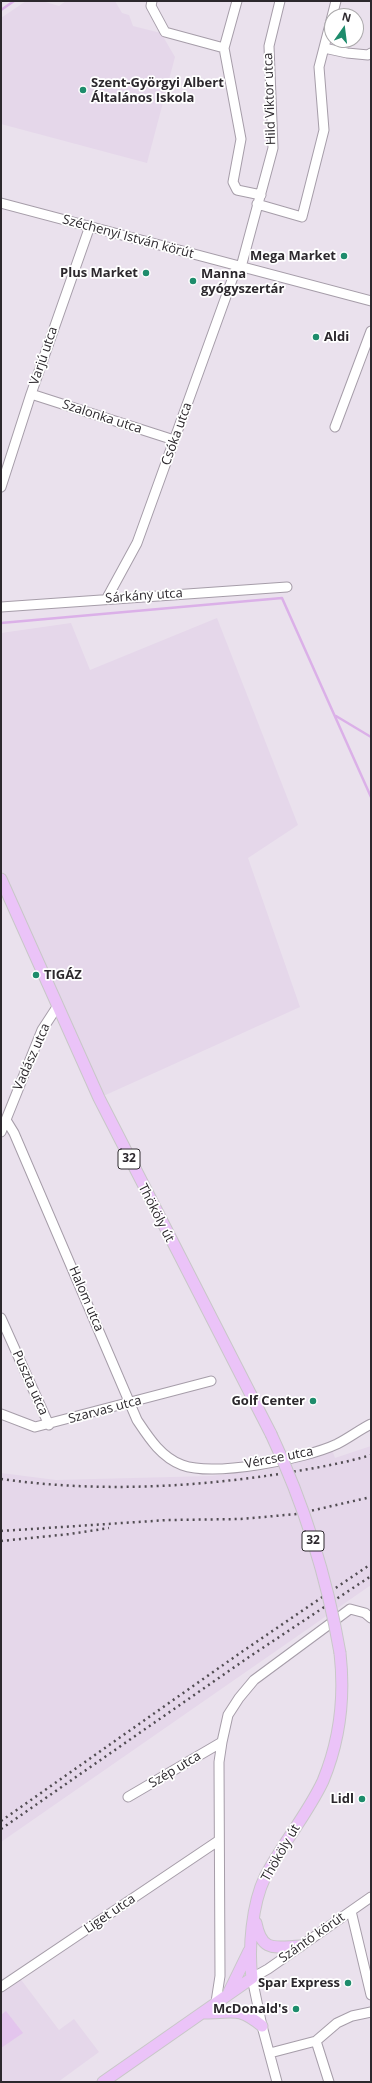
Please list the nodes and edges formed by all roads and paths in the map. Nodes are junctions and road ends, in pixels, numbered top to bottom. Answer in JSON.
{"nodes":[{"id":1,"x":152,"y":1,"type":"edge"},
{"id":2,"x":237,"y":1,"type":"edge"},
{"id":3,"x":280,"y":1,"type":"edge"},
{"id":4,"x":224,"y":48,"type":"junction"},
{"id":5,"x":324,"y":48,"type":"joint"},
{"id":6,"x":371,"y":53,"type":"edge"},
{"id":7,"x":261,"y":195,"type":"junction"},
{"id":8,"x":1,"y":203,"type":"edge"},
{"id":9,"x":257,"y":204,"type":"junction"},
{"id":10,"x":90,"y":226,"type":"junction"},
{"id":11,"x":239,"y":267,"type":"junction"},
{"id":12,"x":371,"y":301,"type":"edge"},
{"id":13,"x":371,"y":331,"type":"edge"},
{"id":14,"x":31,"y":394,"type":"junction"},
{"id":15,"x":335,"y":427,"type":"dead end"},
{"id":16,"x":174,"y":440,"type":"junction"},
{"id":17,"x":1,"y":487,"type":"edge"},
{"id":18,"x":287,"y":587,"type":"dead end"},
{"id":19,"x":107,"y":598,"type":"junction"},
{"id":20,"x":1,"y":606,"type":"edge"},
{"id":21,"x":2,"y":885,"type":"edge"},
{"id":22,"x":57,"y":1007,"type":"junction"},
{"id":23,"x":6,"y":1120,"type":"junction"},
{"id":24,"x":1,"y":1132,"type":"edge"},
{"id":25,"x":1,"y":1318,"type":"edge"},
{"id":26,"x":211,"y":1382,"type":"dead end"},
{"id":27,"x":130,"y":1402,"type":"junction"},
{"id":28,"x":1,"y":1414,"type":"edge"},
{"id":29,"x":371,"y":1424,"type":"edge"},
{"id":30,"x":48,"y":1425,"type":"junction"},
{"id":31,"x":182,"y":1464,"type":"joint"},
{"id":32,"x":368,"y":1615,"type":"edge"},
{"id":33,"x":222,"y":1742,"type":"junction"},
{"id":34,"x":128,"y":1797,"type":"dead end"},
{"id":35,"x":218,"y":1841,"type":"junction"},
{"id":36,"x":371,"y":1897,"type":"edge"},
{"id":37,"x":351,"y":1911,"type":"junction"},
{"id":38,"x":255,"y":1915,"type":"junction"},
{"id":39,"x":300,"y":1946,"type":"junction"},
{"id":40,"x":250,"y":1949,"type":"junction"},
{"id":41,"x":252,"y":1978,"type":"junction"},
{"id":42,"x":1,"y":1987,"type":"edge"},
{"id":43,"x":229,"y":1993,"type":"junction"},
{"id":44,"x":371,"y":1995,"type":"edge"},
{"id":45,"x":216,"y":2002,"type":"junction"},
{"id":46,"x":371,"y":2012,"type":"edge"},
{"id":47,"x":204,"y":2013,"type":"junction"},
{"id":48,"x":262,"y":2026,"type":"junction"},
{"id":49,"x":316,"y":2040,"type":"junction"},
{"id":50,"x":270,"y":2053,"type":"junction"},
{"id":51,"x":103,"y":2082,"type":"edge"},
{"id":52,"x":277,"y":2082,"type":"edge"},
{"id":53,"x":329,"y":2082,"type":"edge"}],
"edges":[{"from":1,"to":4,"type":"street"},
{"from":2,"to":4,"type":"street"},
{"from":3,"to":7,"type":"street","name":"Hild Viktor utca"},
{"from":4,"to":7,"type":"street"},
{"from":5,"to":6,"type":"street"},
{"from":5,"to":9,"type":"street"},
{"from":7,"to":9,"type":"street","name":"Hild Viktor utca"},
{"from":8,"to":10,"type":"street","name":"Széchenyi István körút"},
{"from":9,"to":11,"type":"street","name":"Hild Viktor utca"},
{"from":10,"to":11,"type":"street","name":"Széchenyi István körút"},
{"from":10,"to":14,"type":"street","name":"Varjú utca"},
{"from":11,"to":12,"type":"street","name":"Széchenyi István körút"},
{"from":11,"to":16,"type":"street","name":"Csóka utca"},
{"from":13,"to":15,"type":"street"},
{"from":14,"to":16,"type":"street","name":"Szalonka utca"},
{"from":14,"to":17,"type":"street","name":"Varjú utca"},
{"from":16,"to":19,"type":"street","name":"Csóka utca"},
{"from":18,"to":19,"type":"street","name":"Sárkány utca"},
{"from":19,"to":20,"type":"street","name":"Sárkány utca"},
{"from":21,"to":22,"type":"main road","name":"Thököly út","number":"32"},
{"from":22,"to":23,"type":"street","name":"Vadász utca"},
{"from":22,"to":38,"type":"main road","name":"Thököly út","number":"32","bridge":true},
{"from":23,"to":24,"type":"street","name":"Vadász utca"},
{"from":23,"to":27,"type":"street","name":"Halom utca"},
{"from":25,"to":30,"type":"street","name":"Puszta utca"},
{"from":26,"to":27,"type":"street","name":"Szarvas utca"},
{"from":27,"to":30,"type":"street","name":"Szarvas utca"},
{"from":27,"to":31,"type":"street","name":"Halom utca"},
{"from":28,"to":30,"type":"street","name":"Szarvas utca"},
{"from":29,"to":31,"type":"street","name":"Vércse utca"},
{"from":32,"to":33,"type":"street"},
{"from":33,"to":34,"type":"street","name":"Szép utca"},
{"from":33,"to":35,"type":"street"},
{"from":35,"to":42,"type":"street","name":"Liget utca"},
{"from":35,"to":45,"type":"street"},
{"from":36,"to":37,"type":"street","name":"Szántó körút"},
{"from":37,"to":39,"type":"street","name":"Szántó körút"},
{"from":37,"to":44,"type":"street"},
{"from":38,"to":39,"type":"main road"},
{"from":38,"to":40,"type":"main road","name":"Thököly út","number":"32"},
{"from":39,"to":41,"type":"street","name":"Szántó körút"},
{"from":40,"to":41,"type":"main road","name":"Thököly út","number":"32"},
{"from":40,"to":43,"type":"main road","number":"32"},
{"from":41,"to":43,"type":"main road","number":"32"},
{"from":41,"to":48,"type":"street","name":"Thököly út"},
{"from":43,"to":45,"type":"main road","number":"32"},
{"from":45,"to":47,"type":"main road","number":"32"},
{"from":46,"to":49,"type":"street"},
{"from":47,"to":48,"type":"main road"},
{"from":47,"to":51,"type":"main road","number":"32"},
{"from":48,"to":50,"type":"street","name":"Thököly út"},
{"from":49,"to":50,"type":"street"},
{"from":49,"to":53,"type":"street"},
{"from":50,"to":52,"type":"street","name":"Thököly út"}]}
